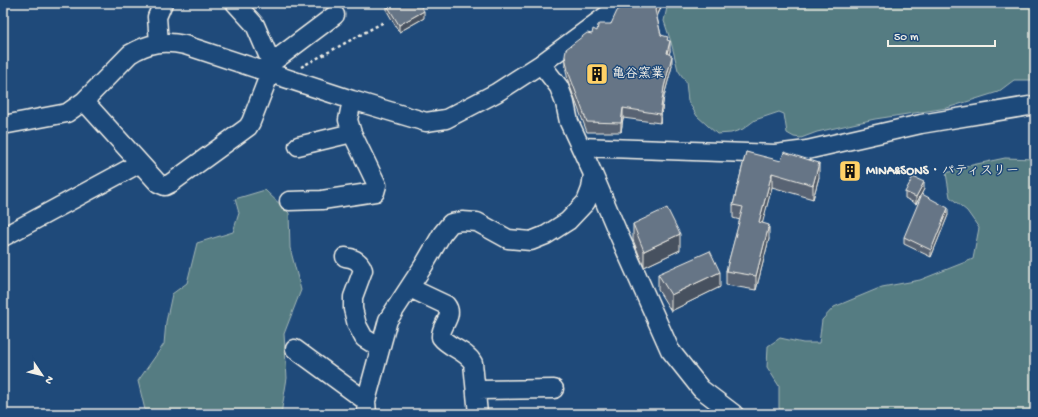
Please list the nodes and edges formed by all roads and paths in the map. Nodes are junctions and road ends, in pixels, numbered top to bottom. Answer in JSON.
{"nodes":[{"id":1,"x":163,"y":3,"type":"edge"},
{"id":2,"x":235,"y":3,"type":"edge"},
{"id":3,"x":615,"y":3,"type":"edge"},
{"id":4,"x":335,"y":15,"type":"dead end"},
{"id":5,"x":384,"y":22,"type":"dead end"},
{"id":6,"x":159,"y":43,"type":"junction"},
{"id":7,"x":541,"y":64,"type":"junction"},
{"id":8,"x":271,"y":71,"type":"junction"},
{"id":9,"x":352,"y":100,"type":"junction"},
{"id":10,"x":84,"y":101,"type":"junction"},
{"id":11,"x":1035,"y":105,"type":"edge"},
{"id":12,"x":3,"y":125,"type":"edge"},
{"id":13,"x":352,"y":133,"type":"junction"},
{"id":14,"x":298,"y":146,"type":"dead end"},
{"id":15,"x":581,"y":147,"type":"junction"},
{"id":16,"x":140,"y":163,"type":"junction"},
{"id":17,"x":593,"y":174,"type":"junction"},
{"id":18,"x":289,"y":201,"type":"dead end"},
{"id":19,"x":3,"y":237,"type":"edge"},
{"id":20,"x":345,"y":258,"type":"dead end"},
{"id":21,"x":410,"y":288,"type":"junction"},
{"id":22,"x":344,"y":297,"type":"dead end"},
{"id":23,"x":364,"y":338,"type":"junction"},
{"id":24,"x":380,"y":348,"type":"junction"},
{"id":25,"x":295,"y":350,"type":"dead end"},
{"id":26,"x":554,"y":389,"type":"dead end"},
{"id":27,"x":477,"y":390,"type":"junction"},
{"id":28,"x":367,"y":408,"type":"edge"},
{"id":29,"x":478,"y":414,"type":"edge"},
{"id":30,"x":734,"y":414,"type":"edge"}],
"edges":[{"from":1,"to":6,"type":"street"},
{"from":2,"to":8,"type":"street"},
{"from":3,"to":7,"type":"street"},
{"from":4,"to":8,"type":"street"},
{"from":5,"to":8,"type":"path"},
{"from":6,"to":8,"type":"street"},
{"from":6,"to":10,"type":"street"},
{"from":7,"to":9,"type":"street"},
{"from":7,"to":15,"type":"street"},
{"from":8,"to":9,"type":"street"},
{"from":8,"to":16,"type":"street"},
{"from":9,"to":13,"type":"street"},
{"from":10,"to":12,"type":"street"},
{"from":10,"to":16,"type":"street"},
{"from":11,"to":15,"type":"street"},
{"from":13,"to":14,"type":"street"},
{"from":13,"to":18,"type":"street"},
{"from":15,"to":17,"type":"street"},
{"from":16,"to":19,"type":"street"},
{"from":17,"to":21,"type":"street"},
{"from":17,"to":30,"type":"street"},
{"from":20,"to":23,"type":"street"},
{"from":21,"to":24,"type":"street"},
{"from":21,"to":27,"type":"street"},
{"from":22,"to":23,"type":"street"},
{"from":23,"to":24,"type":"street"},
{"from":24,"to":28,"type":"street"},
{"from":25,"to":28,"type":"street"},
{"from":26,"to":27,"type":"street"},
{"from":27,"to":29,"type":"street"}]}
